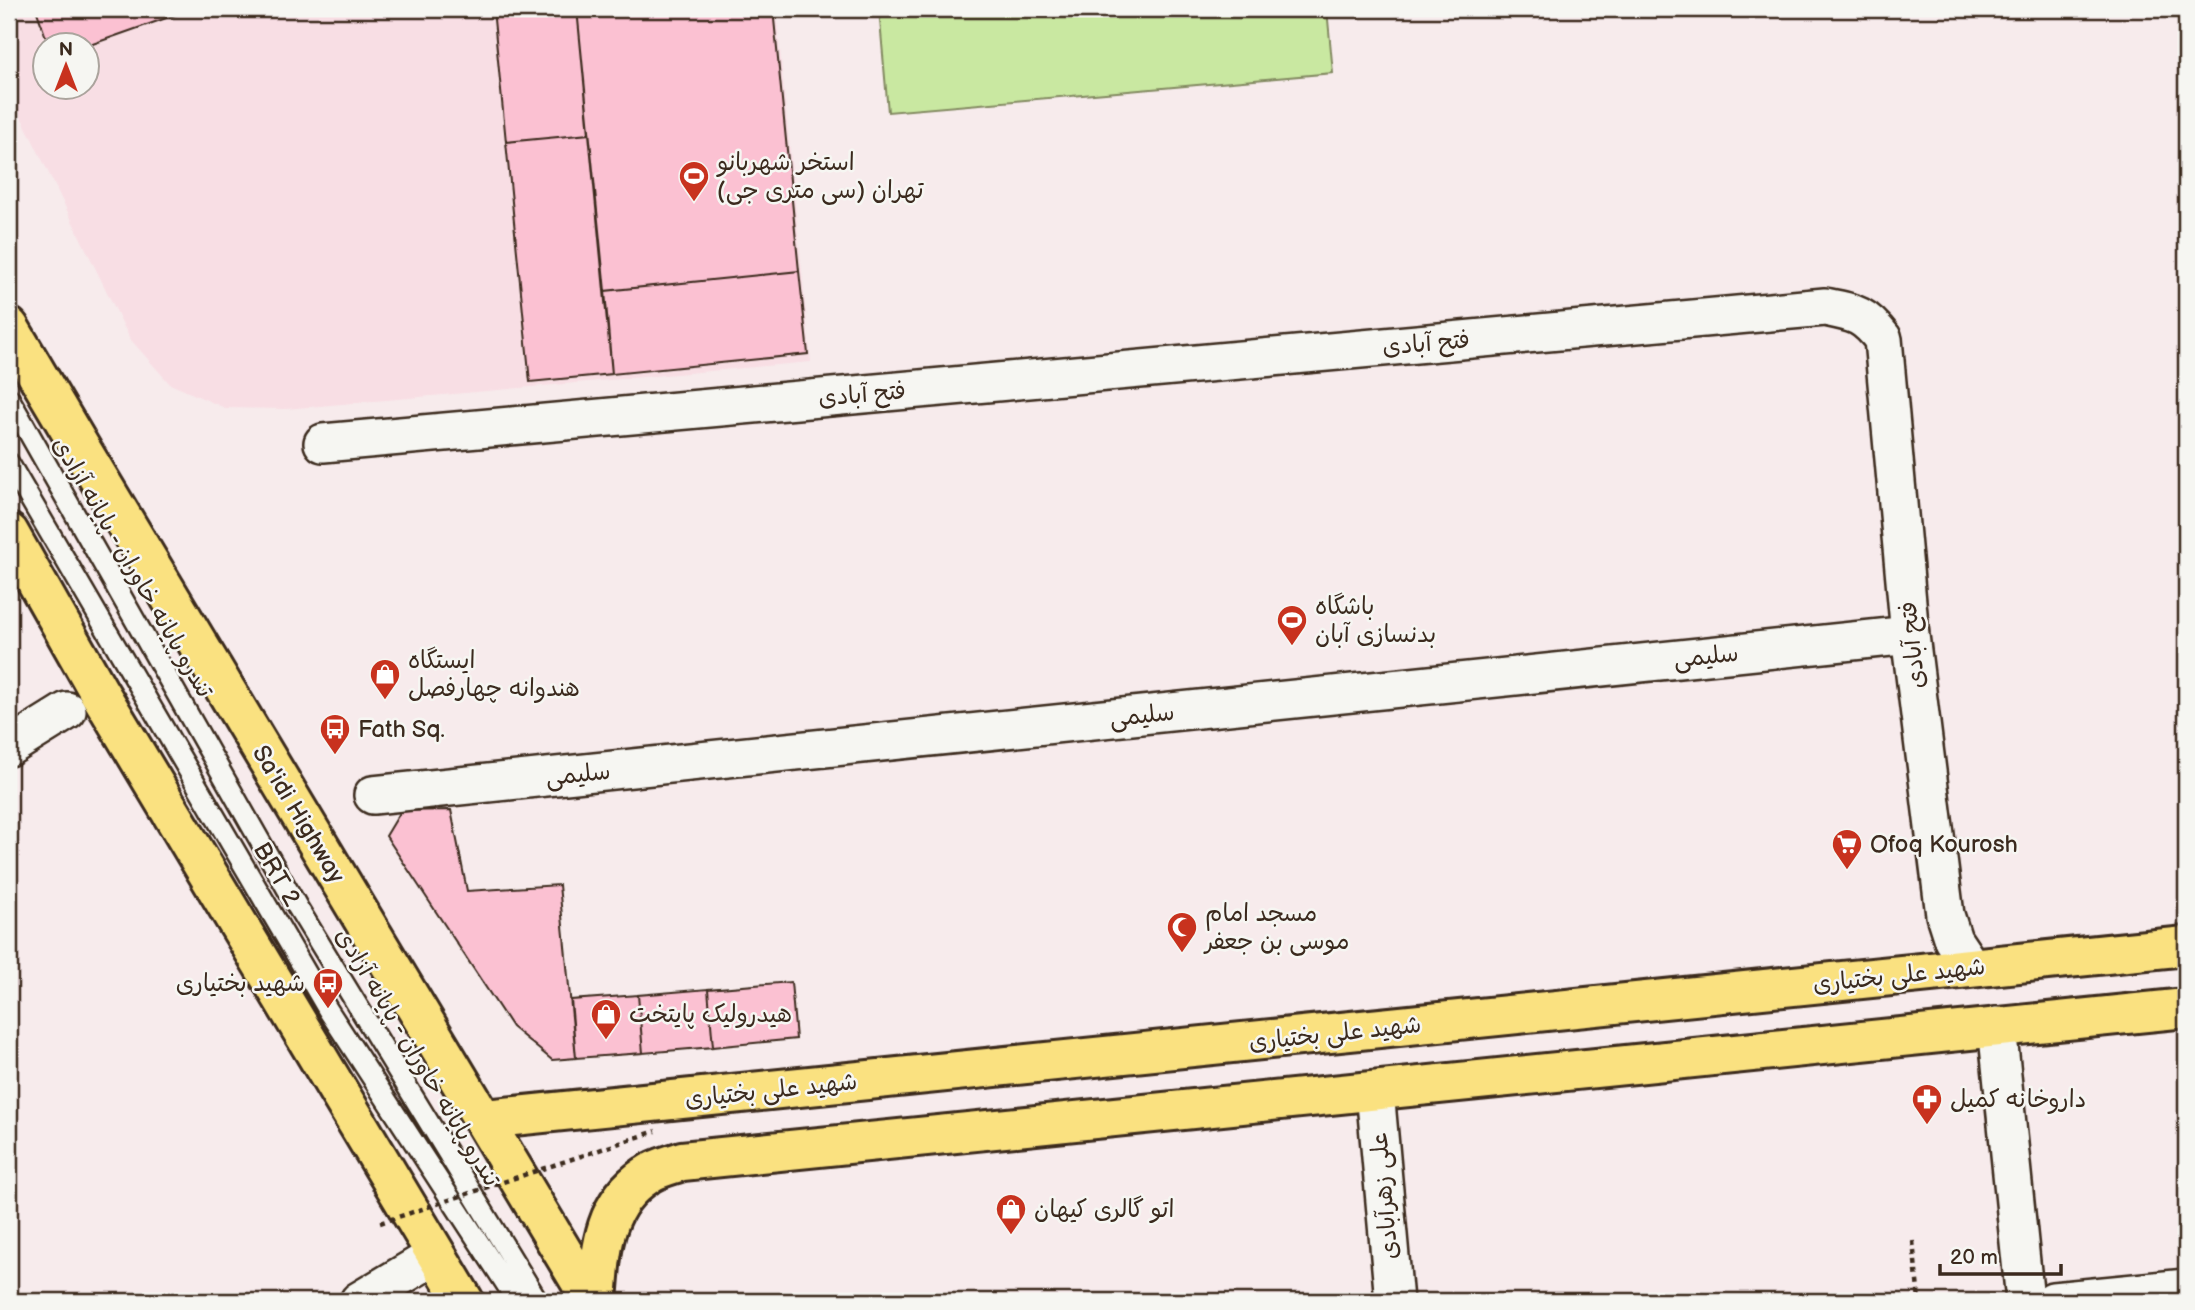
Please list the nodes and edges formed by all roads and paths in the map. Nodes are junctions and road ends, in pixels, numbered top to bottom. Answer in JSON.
{"nodes":[{"id":1,"x":9,"y":327,"type":"edge"},
{"id":2,"x":9,"y":398,"type":"edge"},
{"id":3,"x":323,"y":443,"type":"dead end"},
{"id":4,"x":9,"y":463,"type":"edge"},
{"id":5,"x":9,"y":533,"type":"edge"},
{"id":6,"x":1910,"y":635,"type":"junction"},
{"id":7,"x":67,"y":711,"type":"dead end"},
{"id":8,"x":9,"y":747,"type":"edge"},
{"id":9,"x":373,"y":795,"type":"dead end"},
{"id":10,"x":2186,"y":946,"type":"edge"},
{"id":11,"x":1971,"y":967,"type":"junction"},
{"id":12,"x":2186,"y":1008,"type":"edge"},
{"id":13,"x":1997,"y":1026,"type":"junction"},
{"id":14,"x":1374,"y":1091,"type":"junction"},
{"id":15,"x":485,"y":1119,"type":"junction"},
{"id":16,"x":656,"y":1131,"type":"dead end"},
{"id":17,"x":380,"y":1223,"type":"dead end"},
{"id":18,"x":1913,"y":1241,"type":"dead end"},
{"id":19,"x":436,"y":1255,"type":"junction"},
{"id":20,"x":2186,"y":1288,"type":"edge"},
{"id":21,"x":359,"y":1301,"type":"edge"},
{"id":22,"x":464,"y":1301,"type":"edge"},
{"id":23,"x":517,"y":1301,"type":"edge"},
{"id":24,"x":538,"y":1301,"type":"edge"},
{"id":25,"x":592,"y":1301,"type":"edge"},
{"id":26,"x":597,"y":1301,"type":"edge"},
{"id":27,"x":1394,"y":1301,"type":"edge"},
{"id":28,"x":1919,"y":1301,"type":"edge"},
{"id":29,"x":2025,"y":1301,"type":"edge"},
{"id":30,"x":2053,"y":1301,"type":"edge"}],
"edges":[{"from":1,"to":15,"type":"main road","name":"Sa'idi Highway"},
{"from":2,"to":24,"type":"lane","name":"تندرو پایانه خاوران - پایانه آزادی"},
{"from":3,"to":6,"type":"street","name":"فتح آبادی"},
{"from":4,"to":23,"type":"lane","name":"BRT 2"},
{"from":5,"to":19,"type":"main road"},
{"from":6,"to":9,"type":"street","name":"سلیمی"},
{"from":6,"to":11,"type":"street","name":"فتح آبادی"},
{"from":7,"to":8,"type":"street"},
{"from":10,"to":11,"type":"main road","name":"شهید علی بختیاری"},
{"from":11,"to":13,"type":"main road"},
{"from":11,"to":15,"type":"main road","name":"شهید علی بختیاری"},
{"from":12,"to":13,"type":"main road"},
{"from":13,"to":14,"type":"main road"},
{"from":13,"to":29,"type":"street"},
{"from":14,"to":26,"type":"main road"},
{"from":14,"to":27,"type":"street","name":"علی زهرآبادی"},
{"from":15,"to":25,"type":"main road","name":"Sa'idi Highway"},
{"from":16,"to":17,"type":"path","bridge":true},
{"from":18,"to":28,"type":"path"},
{"from":19,"to":21,"type":"street"},
{"from":19,"to":22,"type":"main road"},
{"from":20,"to":30,"type":"street"}]}
